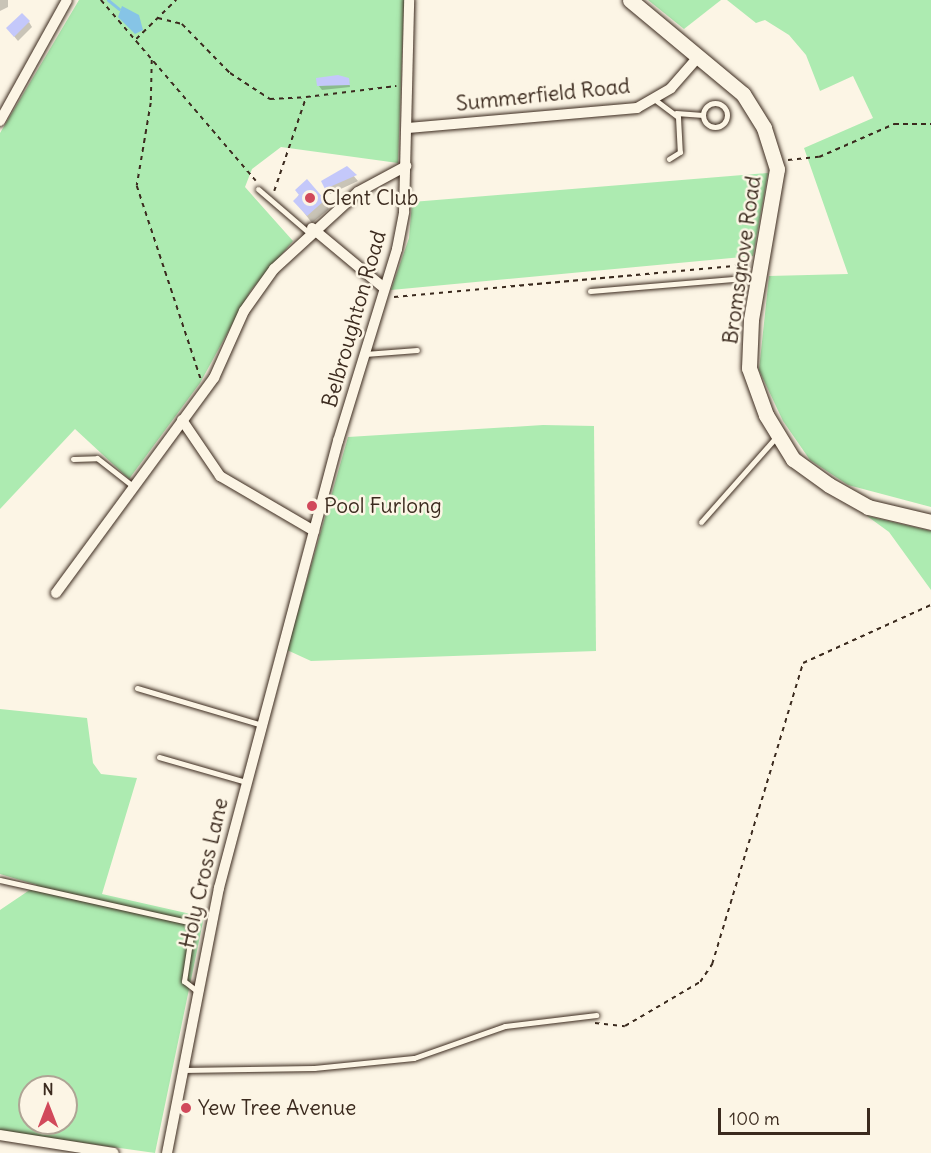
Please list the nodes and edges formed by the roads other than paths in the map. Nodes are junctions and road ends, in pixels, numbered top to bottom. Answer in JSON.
{"nodes":[{"id":1,"x":67,"y":0,"type":"edge"},
{"id":2,"x":410,"y":0,"type":"edge"},
{"id":3,"x":630,"y":0,"type":"edge"},
{"id":4,"x":699,"y":56,"type":"junction"},
{"id":5,"x":653,"y":99,"type":"junction"},
{"id":6,"x":676,"y":113,"type":"junction"},
{"id":7,"x":703,"y":115,"type":"junction"},
{"id":8,"x":0,"y":121,"type":"edge"},
{"id":9,"x":408,"y":128,"type":"junction"},
{"id":10,"x":669,"y":159,"type":"dead end"},
{"id":11,"x":406,"y":166,"type":"junction"},
{"id":12,"x":258,"y":189,"type":"road end"},
{"id":13,"x":310,"y":230,"type":"junction"},
{"id":14,"x":760,"y":270,"type":"junction"},
{"id":15,"x":590,"y":291,"type":"dead end"},
{"id":16,"x":383,"y":292,"type":"junction"},
{"id":17,"x":417,"y":350,"type":"dead end"},
{"id":18,"x":365,"y":354,"type":"junction"},
{"id":19,"x":182,"y":420,"type":"junction"},
{"id":20,"x":778,"y":435,"type":"junction"},
{"id":21,"x":74,"y":459,"type":"dead end"},
{"id":22,"x":134,"y":487,"type":"junction"},
{"id":23,"x":701,"y":522,"type":"dead end"},
{"id":24,"x":931,"y":522,"type":"edge"},
{"id":25,"x":314,"y":531,"type":"junction"},
{"id":26,"x":56,"y":593,"type":"dead end"},
{"id":27,"x":296,"y":606,"type":"joint"},
{"id":28,"x":137,"y":688,"type":"dead end"},
{"id":29,"x":262,"y":725,"type":"junction"},
{"id":30,"x":159,"y":757,"type":"dead end"},
{"id":31,"x":246,"y":782,"type":"junction"},
{"id":32,"x":0,"y":880,"type":"edge"},
{"id":33,"x":198,"y":992,"type":"junction"},
{"id":34,"x":596,"y":1015,"type":"dead end"},
{"id":35,"x":182,"y":1070,"type":"junction"},
{"id":36,"x":0,"y":1135,"type":"edge"},
{"id":37,"x":114,"y":1153,"type":"edge"},
{"id":38,"x":166,"y":1153,"type":"edge"}],
"edges":[{"from":1,"to":8,"type":"street"},
{"from":2,"to":9,"type":"street","name":"Belbroughton Road"},
{"from":3,"to":4,"type":"street","name":"Bromsgrove Road"},
{"from":4,"to":5,"type":"street","name":"Summerfield Road"},
{"from":4,"to":14,"type":"street","name":"Bromsgrove Road"},
{"from":5,"to":6,"type":"lane"},
{"from":5,"to":9,"type":"street","name":"Summerfield Road"},
{"from":6,"to":7,"type":"lane"},
{"from":6,"to":10,"type":"lane"},
{"from":7,"to":7,"type":"lane"},
{"from":9,"to":11,"type":"street","name":"Belbroughton Road"},
{"from":11,"to":13,"type":"street"},
{"from":11,"to":16,"type":"street","name":"Belbroughton Road"},
{"from":12,"to":13,"type":"lane"},
{"from":13,"to":16,"type":"street"},
{"from":13,"to":19,"type":"street"},
{"from":14,"to":15,"type":"lane"},
{"from":14,"to":20,"type":"street","name":"Bromsgrove Road"},
{"from":16,"to":18,"type":"street","name":"Belbroughton Road"},
{"from":17,"to":18,"type":"lane"},
{"from":18,"to":25,"type":"street","name":"Belbroughton Road"},
{"from":19,"to":22,"type":"street"},
{"from":19,"to":25,"type":"street"},
{"from":20,"to":23,"type":"lane"},
{"from":20,"to":24,"type":"street","name":"Bromsgrove Road"},
{"from":21,"to":22,"type":"lane"},
{"from":22,"to":26,"type":"street"},
{"from":25,"to":27,"type":"street","name":"Belbroughton Road"},
{"from":27,"to":29,"type":"street","name":"Holy Cross Lane"},
{"from":28,"to":29,"type":"lane"},
{"from":29,"to":31,"type":"street","name":"Holy Cross Lane"},
{"from":30,"to":31,"type":"lane"},
{"from":31,"to":33,"type":"street","name":"Holy Cross Lane"},
{"from":32,"to":33,"type":"lane"},
{"from":33,"to":35,"type":"street","name":"Holy Cross Lane"},
{"from":34,"to":35,"type":"lane"},
{"from":35,"to":38,"type":"street","name":"Holy Cross Lane"},
{"from":36,"to":37,"type":"street"}]}
